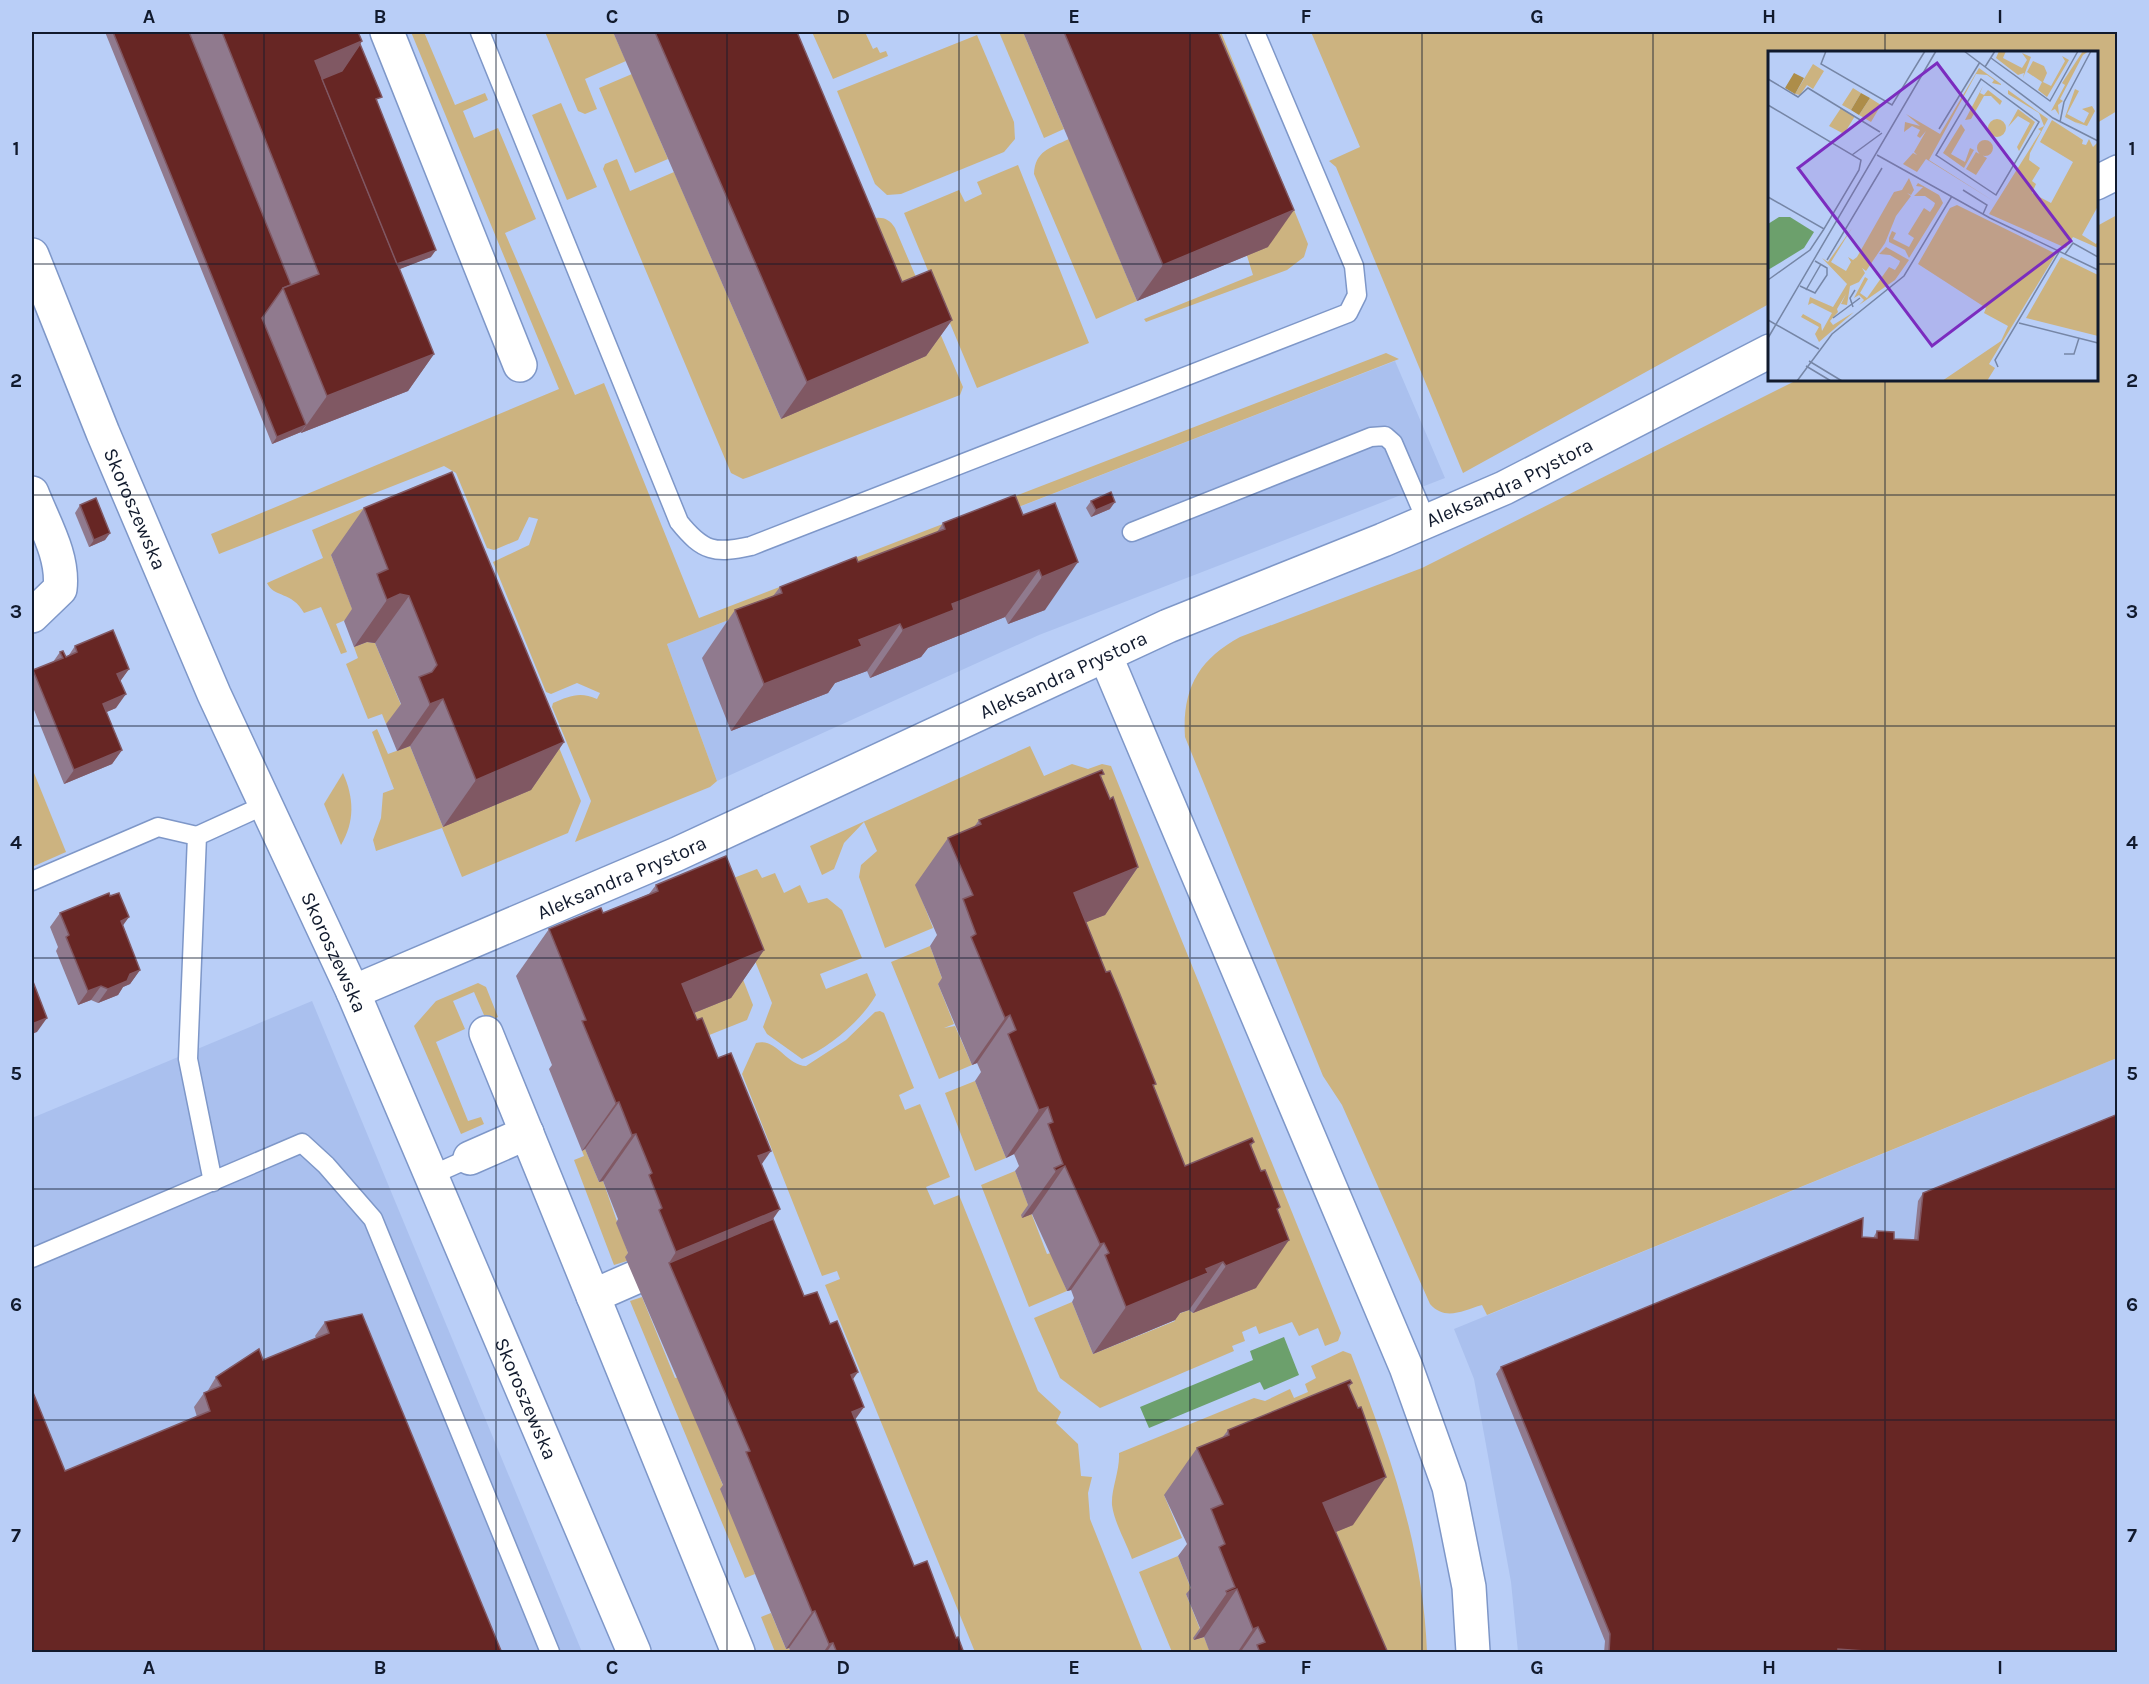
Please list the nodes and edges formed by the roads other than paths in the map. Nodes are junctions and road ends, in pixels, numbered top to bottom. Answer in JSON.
{"nodes":[{"id":1,"x":387,"y":32,"type":"edge"},
{"id":2,"x":480,"y":32,"type":"edge"},
{"id":3,"x":1255,"y":32,"type":"edge"},
{"id":4,"x":2118,"y":172,"type":"edge"},
{"id":5,"x":2098,"y":182,"type":"edge"},
{"id":6,"x":32,"y":255,"type":"edge"},
{"id":7,"x":1768,"y":352,"type":"edge"},
{"id":8,"x":520,"y":365,"type":"dead end"},
{"id":9,"x":32,"y":493,"type":"edge"},
{"id":10,"x":1427,"y":522,"type":"junction"},
{"id":11,"x":1132,"y":532,"type":"dead end"},
{"id":12,"x":32,"y":616,"type":"edge"},
{"id":13,"x":1106,"y":657,"type":"junction"},
{"id":14,"x":267,"y":804,"type":"junction"},
{"id":15,"x":197,"y":836,"type":"junction"},
{"id":16,"x":32,"y":880,"type":"edge"},
{"id":17,"x":353,"y":992,"type":"junction"},
{"id":18,"x":486,"y":1033,"type":"dead end"},
{"id":19,"x":527,"y":1133,"type":"junction"},
{"id":20,"x":470,"y":1158,"type":"joint"},
{"id":21,"x":432,"y":1175,"type":"junction"},
{"id":22,"x":213,"y":1182,"type":"junction"},
{"id":23,"x":32,"y":1258,"type":"edge"},
{"id":24,"x":634,"y":1278,"type":"dead end"},
{"id":25,"x":593,"y":1296,"type":"junction"},
{"id":26,"x":550,"y":1653,"type":"edge"},
{"id":27,"x":634,"y":1653,"type":"edge"},
{"id":28,"x":738,"y":1653,"type":"edge"},
{"id":29,"x":1473,"y":1653,"type":"edge"}],
"edges":[{"from":1,"to":8,"type":"street"},
{"from":2,"to":3,"type":"lane"},
{"from":4,"to":5,"type":"street"},
{"from":6,"to":14,"type":"street","name":"Skoroszewska"},
{"from":7,"to":10,"type":"street","name":"Aleksandra Prystora"},
{"from":9,"to":12,"type":"street"},
{"from":10,"to":11,"type":"lane"},
{"from":10,"to":13,"type":"street","name":"Aleksandra Prystora"},
{"from":13,"to":17,"type":"street","name":"Aleksandra Prystora"},
{"from":13,"to":29,"type":"street"},
{"from":14,"to":15,"type":"lane"},
{"from":14,"to":17,"type":"street","name":"Skoroszewska"},
{"from":15,"to":16,"type":"lane"},
{"from":15,"to":22,"type":"lane"},
{"from":17,"to":21,"type":"street","name":"Skoroszewska"},
{"from":18,"to":19,"type":"street"},
{"from":19,"to":20,"type":"street"},
{"from":19,"to":25,"type":"street"},
{"from":20,"to":21,"type":"lane"},
{"from":21,"to":27,"type":"street","name":"Skoroszewska"},
{"from":22,"to":23,"type":"lane"},
{"from":22,"to":26,"type":"lane"},
{"from":24,"to":25,"type":"street"},
{"from":25,"to":28,"type":"street"}]}
